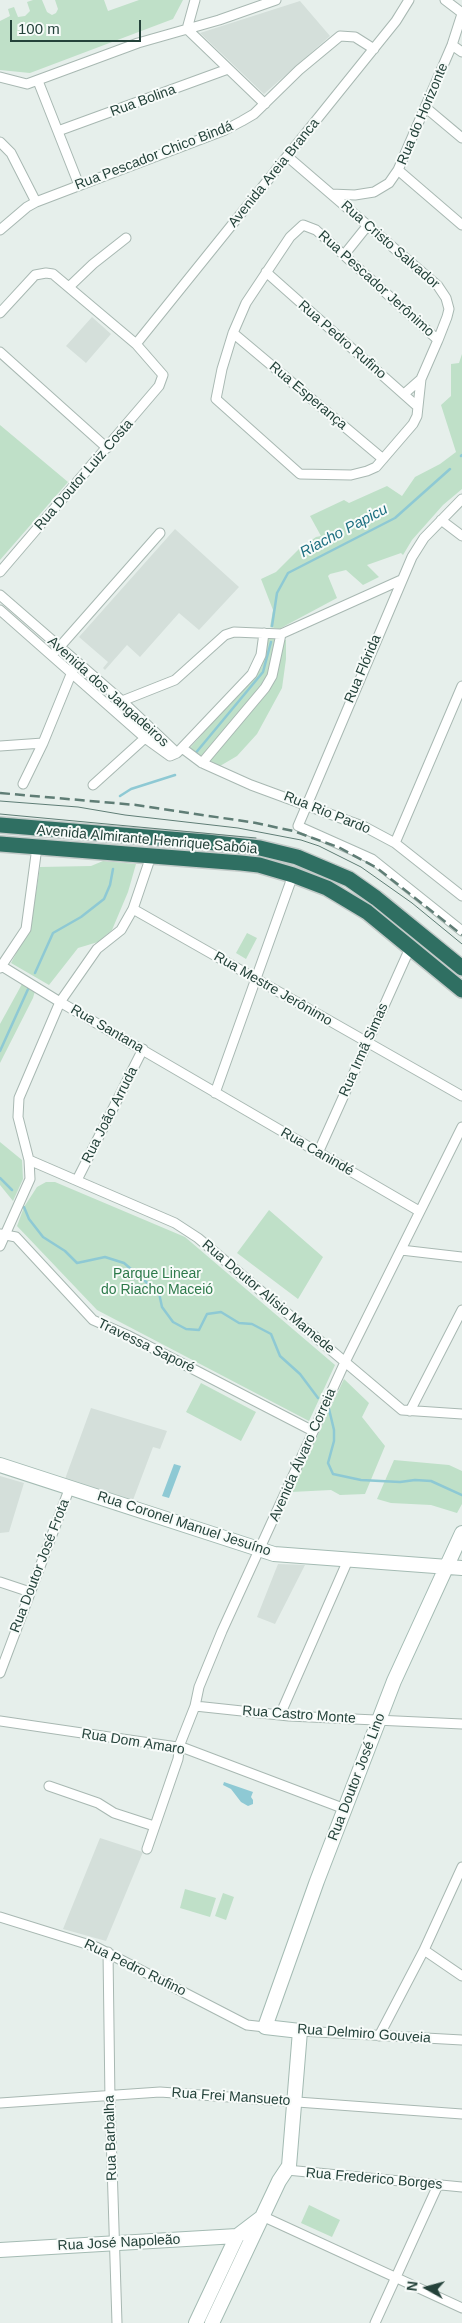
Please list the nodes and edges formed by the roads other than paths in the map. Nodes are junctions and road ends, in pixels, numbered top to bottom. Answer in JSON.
{"nodes":[{"id":1,"x":195,"y":0,"type":"edge"},
{"id":2,"x":276,"y":0,"type":"edge"},
{"id":3,"x":409,"y":0,"type":"edge"},
{"id":4,"x":445,"y":0,"type":"edge"},
{"id":5,"x":462,"y":13,"type":"edge"},
{"id":6,"x":187,"y":29,"type":"junction"},
{"id":7,"x":457,"y":45,"type":"edge"},
{"id":8,"x":374,"y":49,"type":"junction"},
{"id":9,"x":462,"y":52,"type":"edge"},
{"id":10,"x":228,"y":69,"type":"junction"},
{"id":11,"x":0,"y":77,"type":"edge"},
{"id":12,"x":38,"y":81,"type":"junction"},
{"id":13,"x":265,"y":104,"type":"junction"},
{"id":14,"x":425,"y":107,"type":"junction"},
{"id":15,"x":58,"y":131,"type":"junction"},
{"id":16,"x":462,"y":138,"type":"edge"},
{"id":17,"x":0,"y":142,"type":"edge"},
{"id":18,"x":288,"y":157,"type":"junction"},
{"id":19,"x":398,"y":170,"type":"junction"},
{"id":20,"x":79,"y":185,"type":"junction"},
{"id":21,"x":331,"y":194,"type":"junction"},
{"id":22,"x":36,"y":202,"type":"junction"},
{"id":23,"x":4,"y":220,"type":"edge"},
{"id":24,"x":462,"y":225,"type":"edge"},
{"id":25,"x":368,"y":226,"type":"junction"},
{"id":26,"x":0,"y":230,"type":"edge"},
{"id":27,"x":126,"y":238,"type":"dead end"},
{"id":28,"x":344,"y":254,"type":"junction"},
{"id":29,"x":266,"y":272,"type":"junction"},
{"id":30,"x":70,"y":286,"type":"junction"},
{"id":31,"x":0,"y":313,"type":"edge"},
{"id":32,"x":233,"y":333,"type":"junction"},
{"id":33,"x":438,"y":340,"type":"junction"},
{"id":34,"x":136,"y":344,"type":"junction"},
{"id":35,"x":0,"y":352,"type":"edge"},
{"id":36,"x":422,"y":379,"type":"junction"},
{"id":37,"x":404,"y":394,"type":"junction"},
{"id":38,"x":216,"y":399,"type":"joint"},
{"id":39,"x":418,"y":408,"type":"junction"},
{"id":40,"x":107,"y":448,"type":"junction"},
{"id":41,"x":383,"y":459,"type":"junction"},
{"id":42,"x":462,"y":499,"type":"edge"},
{"id":43,"x":441,"y":520,"type":"junction"},
{"id":44,"x":160,"y":533,"type":"dead end"},
{"id":45,"x":462,"y":536,"type":"edge"},
{"id":46,"x":0,"y":572,"type":"edge"},
{"id":47,"x":401,"y":580,"type":"junction"},
{"id":48,"x":0,"y":595,"type":"edge"},
{"id":49,"x":0,"y":610,"type":"edge"},
{"id":50,"x":266,"y":633,"type":"junction"},
{"id":51,"x":280,"y":634,"type":"junction"},
{"id":52,"x":59,"y":648,"type":"junction"},
{"id":53,"x":52,"y":655,"type":"junction"},
{"id":54,"x":76,"y":662,"type":"junction"},
{"id":55,"x":72,"y":672,"type":"junction"},
{"id":56,"x":462,"y":686,"type":"edge"},
{"id":57,"x":122,"y":701,"type":"junction"},
{"id":58,"x":112,"y":708,"type":"junction"},
{"id":59,"x":145,"y":738,"type":"junction"},
{"id":60,"x":43,"y":743,"type":"junction"},
{"id":61,"x":0,"y":746,"type":"edge"},
{"id":62,"x":182,"y":751,"type":"junction"},
{"id":63,"x":199,"y":761,"type":"junction"},
{"id":64,"x":23,"y":784,"type":"dead end"},
{"id":65,"x":92,"y":785,"type":"dead end"},
{"id":66,"x":306,"y":804,"type":"junction"},
{"id":67,"x":0,"y":825,"type":"edge"},
{"id":68,"x":194,"y":840,"type":"junction"},
{"id":69,"x":395,"y":843,"type":"junction"},
{"id":70,"x":0,"y":844,"type":"edge"},
{"id":71,"x":37,"y":847,"type":"junction"},
{"id":72,"x":151,"y":856,"type":"junction"},
{"id":73,"x":192,"y":859,"type":"junction"},
{"id":74,"x":293,"y":875,"type":"junction"},
{"id":75,"x":462,"y":896,"type":"edge"},
{"id":76,"x":133,"y":909,"type":"junction"},
{"id":77,"x":462,"y":931,"type":"edge"},
{"id":78,"x":410,"y":948,"type":"junction"},
{"id":79,"x":1,"y":966,"type":"edge"},
{"id":80,"x":462,"y":968,"type":"edge"},
{"id":81,"x":256,"y":979,"type":"junction"},
{"id":82,"x":462,"y":990,"type":"edge"},
{"id":83,"x":60,"y":1002,"type":"junction"},
{"id":84,"x":368,"y":1042,"type":"junction"},
{"id":85,"x":143,"y":1049,"type":"junction"},
{"id":86,"x":215,"y":1093,"type":"junction"},
{"id":87,"x":462,"y":1096,"type":"edge"},
{"id":88,"x":462,"y":1127,"type":"edge"},
{"id":89,"x":318,"y":1153,"type":"junction"},
{"id":90,"x":29,"y":1160,"type":"junction"},
{"id":91,"x":77,"y":1180,"type":"junction"},
{"id":92,"x":419,"y":1211,"type":"junction"},
{"id":93,"x":2,"y":1235,"type":"edge"},
{"id":94,"x":0,"y":1246,"type":"edge"},
{"id":95,"x":401,"y":1250,"type":"junction"},
{"id":96,"x":462,"y":1257,"type":"edge"},
{"id":97,"x":462,"y":1310,"type":"edge"},
{"id":98,"x":345,"y":1362,"type":"junction"},
{"id":99,"x":410,"y":1411,"type":"junction"},
{"id":100,"x":462,"y":1414,"type":"edge"},
{"id":101,"x":313,"y":1431,"type":"junction"},
{"id":102,"x":0,"y":1465,"type":"edge"},
{"id":103,"x":70,"y":1487,"type":"junction"},
{"id":104,"x":462,"y":1533,"type":"edge"},
{"id":105,"x":260,"y":1550,"type":"junction"},
{"id":106,"x":348,"y":1560,"type":"junction"},
{"id":107,"x":447,"y":1567,"type":"junction"},
{"id":108,"x":462,"y":1568,"type":"edge"},
{"id":109,"x":0,"y":1582,"type":"edge"},
{"id":110,"x":30,"y":1592,"type":"junction"},
{"id":111,"x":0,"y":1673,"type":"edge"},
{"id":112,"x":195,"y":1706,"type":"junction"},
{"id":113,"x":280,"y":1715,"type":"junction"},
{"id":114,"x":0,"y":1721,"type":"edge"},
{"id":115,"x":378,"y":1721,"type":"junction"},
{"id":116,"x":462,"y":1724,"type":"edge"},
{"id":117,"x":179,"y":1748,"type":"junction"},
{"id":118,"x":49,"y":1786,"type":"dead end"},
{"id":119,"x":345,"y":1810,"type":"junction"},
{"id":120,"x":154,"y":1826,"type":"junction"},
{"id":121,"x":147,"y":1849,"type":"dead end"},
{"id":122,"x":462,"y":1867,"type":"edge"},
{"id":123,"x":0,"y":1917,"type":"edge"},
{"id":124,"x":424,"y":1950,"type":"junction"},
{"id":125,"x":108,"y":1952,"type":"junction"},
{"id":126,"x":462,"y":1976,"type":"edge"},
{"id":127,"x":265,"y":2027,"type":"junction"},
{"id":128,"x":300,"y":2031,"type":"junction"},
{"id":129,"x":379,"y":2036,"type":"junction"},
{"id":130,"x":462,"y":2040,"type":"edge"},
{"id":131,"x":110,"y":2094,"type":"junction"},
{"id":132,"x":294,"y":2102,"type":"junction"},
{"id":133,"x":0,"y":2103,"type":"edge"},
{"id":134,"x":462,"y":2114,"type":"edge"},
{"id":135,"x":287,"y":2170,"type":"junction"},
{"id":136,"x":438,"y":2185,"type":"junction"},
{"id":137,"x":462,"y":2186,"type":"edge"},
{"id":138,"x":262,"y":2216,"type":"junction"},
{"id":139,"x":237,"y":2236,"type":"junction"},
{"id":140,"x":114,"y":2242,"type":"junction"},
{"id":141,"x":0,"y":2250,"type":"edge"},
{"id":142,"x":396,"y":2277,"type":"junction"},
{"id":143,"x":208,"y":2298,"type":"junction"},
{"id":144,"x":221,"y":2303,"type":"junction"},
{"id":145,"x":462,"y":2308,"type":"edge"},
{"id":146,"x":117,"y":2323,"type":"edge"},
{"id":147,"x":196,"y":2323,"type":"edge"},
{"id":148,"x":212,"y":2323,"type":"edge"},
{"id":149,"x":375,"y":2323,"type":"edge"}],
"edges":[{"from":1,"to":6,"type":"street"},
{"from":2,"to":6,"type":"street"},
{"from":3,"to":8,"type":"street","name":"Avenida Areia Branca"},
{"from":4,"to":5,"type":"street"},
{"from":5,"to":7,"type":"street","name":"Rua do Horizonte"},
{"from":6,"to":10,"type":"street"},
{"from":6,"to":12,"type":"street"},
{"from":7,"to":9,"type":"street"},
{"from":7,"to":14,"type":"street","name":"Rua do Horizonte"},
{"from":8,"to":13,"type":"street","name":"Rua Pescador Chico Bindá"},
{"from":8,"to":18,"type":"street","name":"Avenida Areia Branca"},
{"from":10,"to":13,"type":"street"},
{"from":10,"to":15,"type":"street","name":"Rua Bolina"},
{"from":11,"to":12,"type":"street"},
{"from":12,"to":15,"type":"street"},
{"from":13,"to":20,"type":"street","name":"Rua Pescador Chico Bindá"},
{"from":14,"to":16,"type":"street"},
{"from":14,"to":19,"type":"street","name":"Rua do Horizonte"},
{"from":15,"to":20,"type":"street"},
{"from":17,"to":22,"type":"street"},
{"from":18,"to":21,"type":"street","name":"Rua Cristo Salvador"},
{"from":18,"to":34,"type":"street","name":"Avenida Areia Branca"},
{"from":19,"to":21,"type":"street","name":"Rua do Horizonte"},
{"from":19,"to":24,"type":"street"},
{"from":20,"to":22,"type":"street","name":"Rua Pescador Chico Bindá"},
{"from":21,"to":25,"type":"street","name":"Rua Cristo Salvador"},
{"from":22,"to":23,"type":"street","name":"Rua Pescador Chico Bindá"},
{"from":23,"to":26,"type":"street","name":"Rua Pescador Chico Bindá"},
{"from":25,"to":28,"type":"street"},
{"from":25,"to":33,"type":"street","name":"Rua Cristo Salvador"},
{"from":27,"to":30,"type":"street"},
{"from":28,"to":29,"type":"street","name":"Rua Pescador Jerônimo"},
{"from":28,"to":33,"type":"street","name":"Rua Pescador Jerônimo"},
{"from":29,"to":32,"type":"street","name":"Rua Pescador Jerônimo"},
{"from":29,"to":37,"type":"street","name":"Rua Pedro Rufino"},
{"from":30,"to":31,"type":"street"},
{"from":30,"to":34,"type":"street"},
{"from":32,"to":38,"type":"street","name":"Rua Pescador Jerônimo"},
{"from":32,"to":41,"type":"street","name":"Rua Esperança"},
{"from":33,"to":36,"type":"street","name":"Rua Cristo Salvador"},
{"from":34,"to":40,"type":"street","name":"Rua Doutor Luiz Costa"},
{"from":35,"to":40,"type":"street"},
{"from":36,"to":37,"type":"street","name":"Rua Cristo Salvador"},
{"from":36,"to":39,"type":"street","name":"Rua Cristo Salvador"},
{"from":37,"to":39,"type":"street","name":"Rua Pedro Rufino"},
{"from":38,"to":41,"type":"street","name":"Rua Cristo Salvador"},
{"from":39,"to":41,"type":"street","name":"Rua Cristo Salvador"},
{"from":40,"to":46,"type":"street","name":"Rua Doutor Luiz Costa"},
{"from":42,"to":43,"type":"street","name":"Rua Flórida"},
{"from":43,"to":45,"type":"street"},
{"from":43,"to":47,"type":"street","name":"Rua Flórida"},
{"from":44,"to":52,"type":"street"},
{"from":47,"to":51,"type":"street"},
{"from":47,"to":66,"type":"street","name":"Rua Flórida"},
{"from":48,"to":52,"type":"street","name":"Avenida dos Jangadeiros"},
{"from":49,"to":53,"type":"street","name":"Avenida dos Jangadeiros"},
{"from":50,"to":51,"type":"street"},
{"from":50,"to":57,"type":"street"},
{"from":50,"to":62,"type":"street"},
{"from":51,"to":63,"type":"street"},
{"from":52,"to":53,"type":"street"},
{"from":52,"to":54,"type":"street","name":"Avenida dos Jangadeiros"},
{"from":53,"to":55,"type":"street","name":"Avenida dos Jangadeiros"},
{"from":54,"to":55,"type":"street"},
{"from":54,"to":57,"type":"street","name":"Avenida dos Jangadeiros"},
{"from":55,"to":58,"type":"street","name":"Avenida dos Jangadeiros"},
{"from":55,"to":60,"type":"street"},
{"from":56,"to":69,"type":"street"},
{"from":57,"to":58,"type":"street"},
{"from":57,"to":62,"type":"street","name":"Avenida dos Jangadeiros"},
{"from":58,"to":59,"type":"street","name":"Avenida dos Jangadeiros"},
{"from":59,"to":62,"type":"street","name":"Avenida dos Jangadeiros"},
{"from":59,"to":65,"type":"street"},
{"from":60,"to":61,"type":"street"},
{"from":60,"to":64,"type":"street"},
{"from":62,"to":63,"type":"street","name":"Rua Rio Pardo"},
{"from":63,"to":66,"type":"street","name":"Rua Rio Pardo"},
{"from":66,"to":69,"type":"street","name":"Rua Rio Pardo"},
{"from":66,"to":77,"type":"street","name":"Rua Flórida"},
{"from":67,"to":68,"type":"highway","name":"Avenida Almirante Henrique Sabóia"},
{"from":68,"to":73,"type":"highway"},
{"from":68,"to":80,"type":"highway","name":"Avenida Almirante Henrique Sabóia"},
{"from":69,"to":75,"type":"street","name":"Rua Rio Pardo"},
{"from":70,"to":71,"type":"highway","name":"Avenida Almirante Henrique Sabóia"},
{"from":71,"to":72,"type":"highway","name":"Avenida Almirante Henrique Sabóia"},
{"from":71,"to":79,"type":"street"},
{"from":72,"to":73,"type":"highway","name":"Avenida Almirante Henrique Sabóia"},
{"from":72,"to":76,"type":"street"},
{"from":73,"to":74,"type":"highway","name":"Avenida Almirante Henrique Sabóia"},
{"from":74,"to":78,"type":"highway","name":"Avenida Almirante Henrique Sabóia"},
{"from":74,"to":81,"type":"street"},
{"from":76,"to":81,"type":"street","name":"Rua Mestre Jerônimo"},
{"from":76,"to":83,"type":"street"},
{"from":78,"to":82,"type":"highway","name":"Avenida Almirante Henrique Sabóia"},
{"from":78,"to":84,"type":"street","name":"Rua Irmã Simas"},
{"from":79,"to":83,"type":"street","name":"Rua Santana"},
{"from":81,"to":84,"type":"street","name":"Rua Mestre Jerônimo"},
{"from":81,"to":86,"type":"street"},
{"from":83,"to":85,"type":"street","name":"Rua Santana"},
{"from":83,"to":90,"type":"street"},
{"from":84,"to":87,"type":"street","name":"Rua Mestre Jerônimo"},
{"from":84,"to":89,"type":"street","name":"Rua Irmã Simas"},
{"from":85,"to":86,"type":"street","name":"Rua Santana"},
{"from":85,"to":91,"type":"street","name":"Rua João Arruda"},
{"from":86,"to":89,"type":"street","name":"Rua Canindé"},
{"from":88,"to":92,"type":"street","name":"Avenida Álvaro Correia"},
{"from":89,"to":92,"type":"street","name":"Rua Canindé"},
{"from":90,"to":91,"type":"street","name":"Rua Doutor Alísio Mamede"},
{"from":90,"to":93,"type":"street"},
{"from":91,"to":98,"type":"street","name":"Rua Doutor Alísio Mamede"},
{"from":92,"to":95,"type":"street","name":"Avenida Álvaro Correia"},
{"from":93,"to":94,"type":"street"},
{"from":93,"to":101,"type":"street","name":"Travessa Saporé"},
{"from":95,"to":96,"type":"street"},
{"from":95,"to":98,"type":"street","name":"Avenida Álvaro Correia"},
{"from":97,"to":99,"type":"street"},
{"from":98,"to":99,"type":"street","name":"Rua Doutor Alísio Mamede"},
{"from":98,"to":101,"type":"street","name":"Avenida Álvaro Correia"},
{"from":99,"to":100,"type":"street","name":"Rua Doutor Alísio Mamede"},
{"from":101,"to":105,"type":"street","name":"Avenida Álvaro Correia"},
{"from":102,"to":103,"type":"street","name":"Rua Coronel Manuel Jesuíno"},
{"from":103,"to":105,"type":"street","name":"Rua Coronel Manuel Jesuíno"},
{"from":103,"to":110,"type":"street","name":"Rua Doutor José Frota"},
{"from":104,"to":107,"type":"street","name":"Rua Doutor José Lino"},
{"from":105,"to":106,"type":"street","name":"Rua Coronel Manuel Jesuíno"},
{"from":105,"to":112,"type":"street","name":"Avenida Álvaro Correia"},
{"from":106,"to":107,"type":"street","name":"Rua Coronel Manuel Jesuíno"},
{"from":106,"to":113,"type":"street"},
{"from":107,"to":108,"type":"street","name":"Rua Coronel Manuel Jesuíno"},
{"from":107,"to":115,"type":"street","name":"Rua Doutor José Lino"},
{"from":109,"to":110,"type":"street"},
{"from":110,"to":111,"type":"street","name":"Rua Doutor José Frota"},
{"from":112,"to":113,"type":"street","name":"Rua Castro Monte"},
{"from":112,"to":117,"type":"street","name":"Avenida Álvaro Correia"},
{"from":113,"to":115,"type":"street","name":"Rua Castro Monte"},
{"from":114,"to":117,"type":"street","name":"Rua Dom Amaro"},
{"from":115,"to":116,"type":"street","name":"Rua Castro Monte"},
{"from":115,"to":119,"type":"street","name":"Rua Doutor José Lino"},
{"from":117,"to":119,"type":"street","name":"Rua Dom Amaro"},
{"from":117,"to":120,"type":"street","name":"Avenida Álvaro Correia"},
{"from":118,"to":120,"type":"street"},
{"from":119,"to":127,"type":"street","name":"Rua Doutor José Lino"},
{"from":120,"to":121,"type":"street","name":"Avenida Álvaro Correia"},
{"from":122,"to":124,"type":"street"},
{"from":123,"to":125,"type":"street","name":"Rua Pedro Rufino"},
{"from":124,"to":126,"type":"street"},
{"from":124,"to":129,"type":"street"},
{"from":125,"to":127,"type":"street","name":"Rua Pedro Rufino"},
{"from":125,"to":131,"type":"street","name":"Rua Barbalha"},
{"from":127,"to":128,"type":"street","name":"Rua Delmiro Gouveia"},
{"from":128,"to":129,"type":"street","name":"Rua Delmiro Gouveia"},
{"from":128,"to":132,"type":"street"},
{"from":129,"to":130,"type":"street","name":"Rua Delmiro Gouveia"},
{"from":131,"to":132,"type":"street","name":"Rua Frei Mansueto"},
{"from":131,"to":133,"type":"street","name":"Rua Frei Mansueto"},
{"from":131,"to":140,"type":"street","name":"Rua Barbalha"},
{"from":132,"to":134,"type":"street","name":"Rua Frei Mansueto"},
{"from":132,"to":135,"type":"street"},
{"from":135,"to":136,"type":"street","name":"Rua Frederico Borges"},
{"from":135,"to":138,"type":"street"},
{"from":136,"to":137,"type":"street","name":"Rua Frederico Borges"},
{"from":136,"to":142,"type":"street"},
{"from":138,"to":139,"type":"street"},
{"from":138,"to":142,"type":"street"},
{"from":138,"to":144,"type":"street"},
{"from":139,"to":140,"type":"street","name":"Rua José Napoleão"},
{"from":139,"to":143,"type":"street"},
{"from":140,"to":141,"type":"street","name":"Rua José Napoleão"},
{"from":140,"to":146,"type":"street","name":"Rua Barbalha"},
{"from":142,"to":145,"type":"street"},
{"from":142,"to":149,"type":"street"},
{"from":143,"to":144,"type":"street"},
{"from":143,"to":147,"type":"street"},
{"from":144,"to":148,"type":"street"}]}
